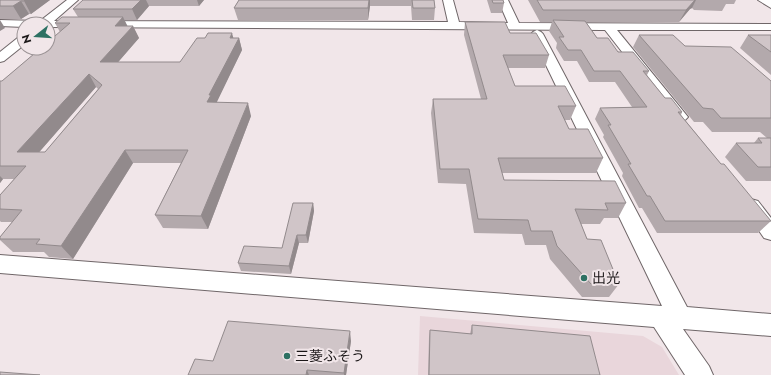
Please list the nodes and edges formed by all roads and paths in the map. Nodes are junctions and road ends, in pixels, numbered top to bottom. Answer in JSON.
{"nodes":[{"id":1,"x":73,"y":0,"type":"edge"},
{"id":2,"x":448,"y":0,"type":"edge"},
{"id":3,"x":503,"y":0,"type":"edge"},
{"id":4,"x":763,"y":0,"type":"edge"},
{"id":5,"x":771,"y":5,"type":"edge"},
{"id":6,"x":53,"y":16,"type":"edge"},
{"id":7,"x":0,"y":23,"type":"edge"},
{"id":8,"x":16,"y":23,"type":"edge"},
{"id":9,"x":56,"y":24,"type":"edge"},
{"id":10,"x":454,"y":26,"type":"junction"},
{"id":11,"x":514,"y":26,"type":"junction"},
{"id":12,"x":533,"y":27,"type":"junction"},
{"id":13,"x":609,"y":27,"type":"junction"},
{"id":14,"x":771,"y":27,"type":"edge"},
{"id":15,"x":16,"y":45,"type":"edge"},
{"id":16,"x":0,"y":58,"type":"edge"},
{"id":17,"x":692,"y":132,"type":"edge"},
{"id":18,"x":741,"y":194,"type":"edge"},
{"id":19,"x":771,"y":232,"type":"edge"},
{"id":20,"x":0,"y":264,"type":"edge"},
{"id":21,"x":671,"y":318,"type":"junction"},
{"id":22,"x":771,"y":325,"type":"edge"},
{"id":23,"x":700,"y":375,"type":"edge"}],
"edges":[{"from":1,"to":6,"type":"street"},
{"from":2,"to":10,"type":"street"},
{"from":3,"to":11,"type":"street"},
{"from":4,"to":5,"type":"street"},
{"from":7,"to":8,"type":"street"},
{"from":9,"to":10,"type":"street"},
{"from":10,"to":11,"type":"street"},
{"from":11,"to":12,"type":"street"},
{"from":12,"to":13,"type":"street"},
{"from":12,"to":21,"type":"street"},
{"from":13,"to":14,"type":"street"},
{"from":13,"to":17,"type":"street"},
{"from":15,"to":16,"type":"street"},
{"from":18,"to":19,"type":"street"},
{"from":20,"to":21,"type":"street"},
{"from":21,"to":22,"type":"street"},
{"from":21,"to":23,"type":"street"}]}
